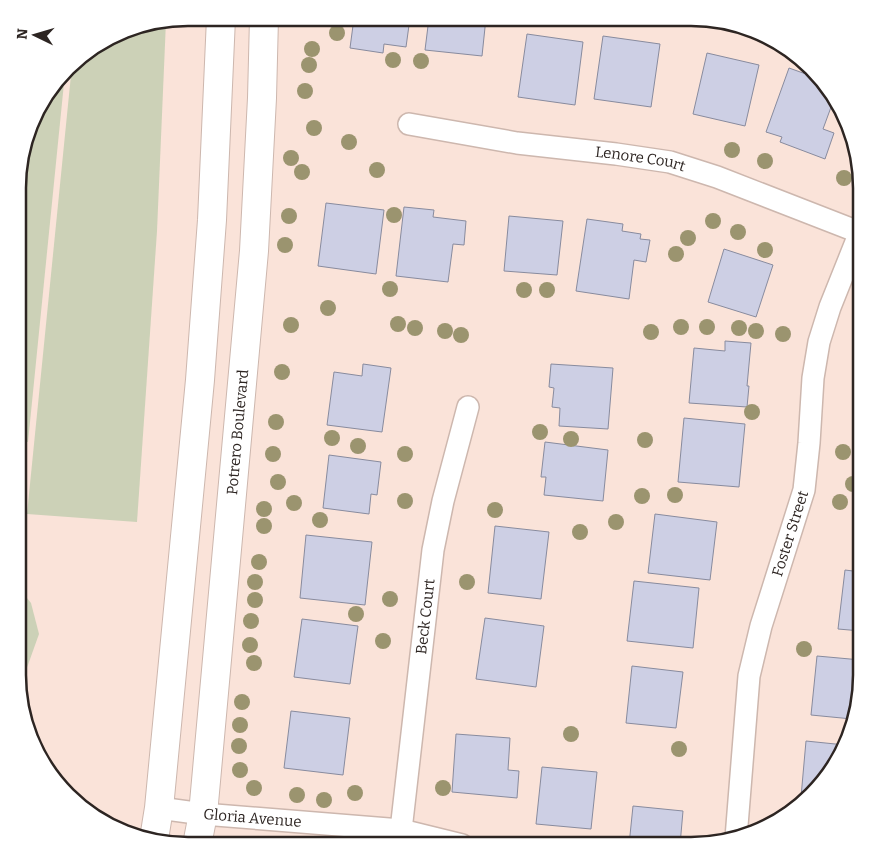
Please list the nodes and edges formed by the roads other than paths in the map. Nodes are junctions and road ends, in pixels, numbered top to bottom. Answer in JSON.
{"nodes":[{"id":1,"x":221,"y":27,"type":"edge"},
{"id":2,"x":264,"y":27,"type":"edge"},
{"id":3,"x":409,"y":124,"type":"dead end"},
{"id":4,"x":852,"y":229,"type":"edge"},
{"id":5,"x":852,"y":254,"type":"edge"},
{"id":6,"x":468,"y":407,"type":"dead end"},
{"id":7,"x":159,"y":808,"type":"junction"},
{"id":8,"x":203,"y":814,"type":"junction"},
{"id":9,"x":401,"y":830,"type":"junction"},
{"id":10,"x":737,"y":830,"type":"edge"},
{"id":11,"x":155,"y":833,"type":"edge"},
{"id":12,"x":199,"y":836,"type":"edge"},
{"id":13,"x":425,"y":836,"type":"edge"}],
"edges":[{"from":1,"to":7,"type":"street"},
{"from":2,"to":8,"type":"street","name":"Potrero Boulevard"},
{"from":3,"to":4,"type":"street","name":"Lenore Court"},
{"from":5,"to":10,"type":"street","name":"Foster Street"},
{"from":6,"to":9,"type":"street","name":"Beck Court"},
{"from":7,"to":8,"type":"street","name":"Gloria Avenue"},
{"from":7,"to":11,"type":"street"},
{"from":8,"to":9,"type":"street","name":"Gloria Avenue"},
{"from":8,"to":12,"type":"street","name":"Potrero Boulevard"},
{"from":9,"to":13,"type":"street","name":"Gloria Avenue"}]}
